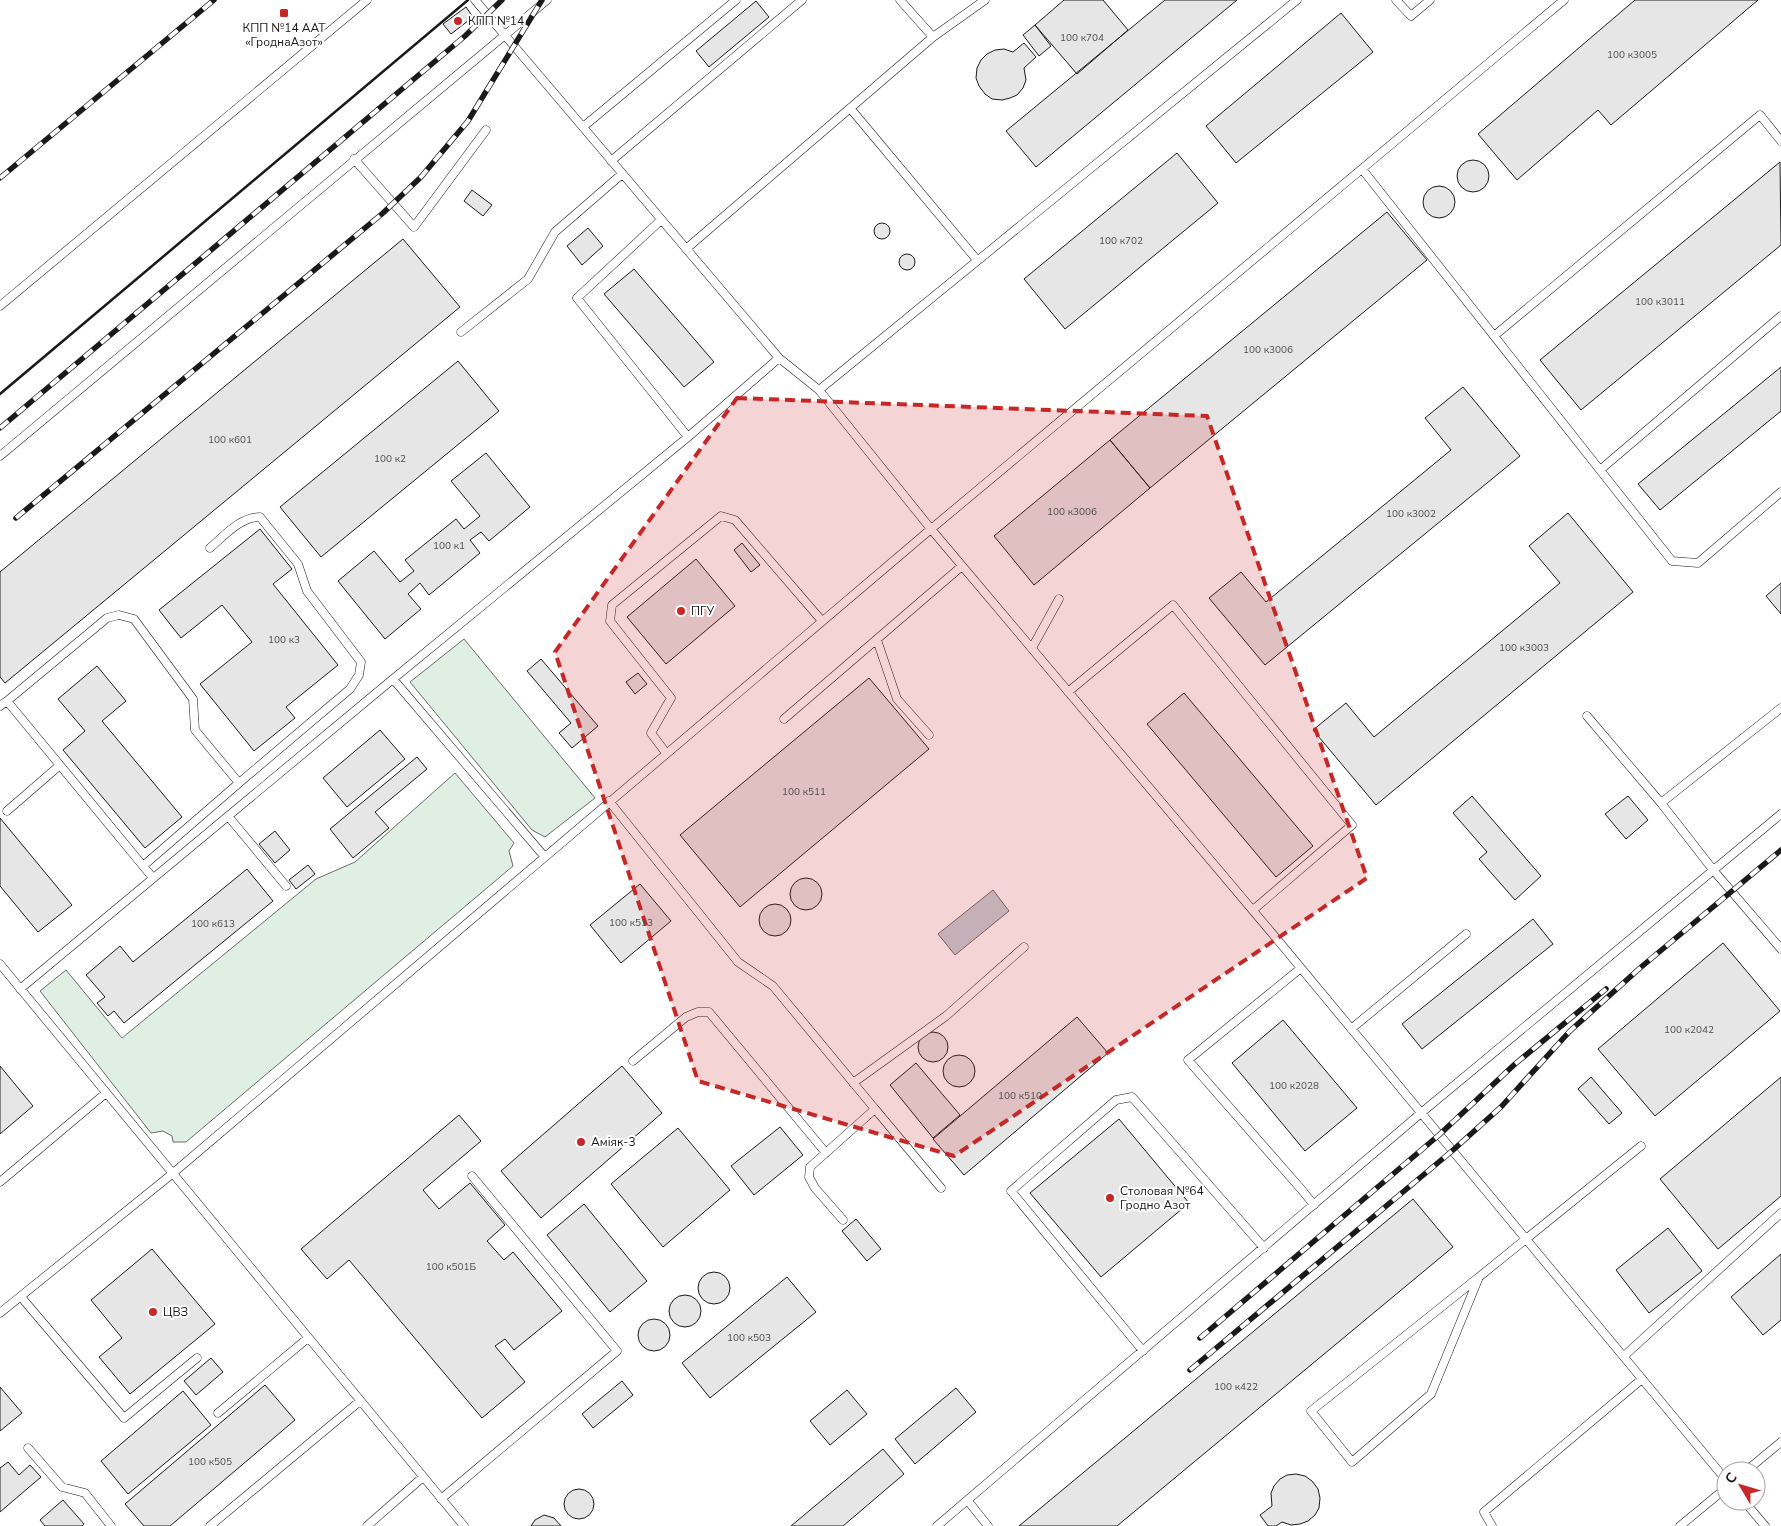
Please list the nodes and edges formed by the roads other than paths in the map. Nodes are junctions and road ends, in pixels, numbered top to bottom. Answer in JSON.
{"nodes":[{"id":1,"x":367,"y":0,"type":"edge"},
{"id":2,"x":475,"y":0,"type":"edge"},
{"id":3,"x":547,"y":0,"type":"edge"},
{"id":4,"x":736,"y":0,"type":"edge"},
{"id":5,"x":802,"y":0,"type":"edge"},
{"id":6,"x":900,"y":0,"type":"edge"},
{"id":7,"x":986,"y":0,"type":"edge"},
{"id":8,"x":1298,"y":0,"type":"edge"},
{"id":9,"x":1396,"y":0,"type":"edge"},
{"id":10,"x":1430,"y":0,"type":"edge"},
{"id":11,"x":1564,"y":0,"type":"edge"},
{"id":12,"x":504,"y":36,"type":"junction"},
{"id":13,"x":933,"y":37,"type":"junction"},
{"id":14,"x":850,"y":108,"type":"junction"},
{"id":15,"x":583,"y":127,"type":"junction"},
{"id":16,"x":486,"y":130,"type":"dead end"},
{"id":17,"x":1781,"y":141,"type":"edge"},
{"id":18,"x":354,"y":159,"type":"junction"},
{"id":19,"x":611,"y":161,"type":"junction"},
{"id":20,"x":1362,"y":169,"type":"junction"},
{"id":21,"x":622,"y":174,"type":"junction"},
{"id":22,"x":661,"y":220,"type":"junction"},
{"id":23,"x":686,"y":249,"type":"junction"},
{"id":24,"x":977,"y":260,"type":"junction"},
{"id":25,"x":0,"y":306,"type":"edge"},
{"id":26,"x":1781,"y":316,"type":"edge"},
{"id":27,"x":461,"y":332,"type":"dead end"},
{"id":28,"x":1494,"y":336,"type":"junction"},
{"id":29,"x":779,"y":358,"type":"junction"},
{"id":30,"x":819,"y":390,"type":"junction"},
{"id":31,"x":688,"y":437,"type":"junction"},
{"id":32,"x":0,"y":456,"type":"edge"},
{"id":33,"x":1600,"y":470,"type":"junction"},
{"id":34,"x":1781,"y":492,"type":"edge"},
{"id":35,"x":931,"y":529,"type":"junction"},
{"id":36,"x":210,"y":548,"type":"dead end"},
{"id":37,"x":962,"y":566,"type":"junction"},
{"id":38,"x":1058,"y":599,"type":"dead end"},
{"id":39,"x":822,"y":621,"type":"junction"},
{"id":40,"x":876,"y":640,"type":"junction"},
{"id":41,"x":1032,"y":648,"type":"junction"},
{"id":42,"x":393,"y":679,"type":"junction"},
{"id":43,"x":1068,"y":692,"type":"junction"},
{"id":44,"x":7,"y":700,"type":"junction"},
{"id":45,"x":0,"y":706,"type":"edge"},
{"id":46,"x":1781,"y":708,"type":"edge"},
{"id":47,"x":1587,"y":716,"type":"dead end"},
{"id":48,"x":784,"y":719,"type":"dead end"},
{"id":49,"x":929,"y":735,"type":"dead end"},
{"id":50,"x":666,"y":753,"type":"junction"},
{"id":51,"x":60,"y":765,"type":"junction"},
{"id":52,"x":239,"y":783,"type":"junction"},
{"id":53,"x":609,"y":801,"type":"junction"},
{"id":54,"x":1661,"y":803,"type":"junction"},
{"id":55,"x":7,"y":811,"type":"dead end"},
{"id":56,"x":1781,"y":814,"type":"edge"},
{"id":57,"x":228,"y":816,"type":"junction"},
{"id":58,"x":544,"y":856,"type":"junction"},
{"id":59,"x":143,"y":866,"type":"junction"},
{"id":60,"x":1714,"y":871,"type":"junction"},
{"id":61,"x":153,"y":878,"type":"junction"},
{"id":62,"x":286,"y":886,"type":"dead end"},
{"id":63,"x":1253,"y":910,"type":"junction"},
{"id":64,"x":1466,"y":934,"type":"dead end"},
{"id":65,"x":1024,"y":947,"type":"dead end"},
{"id":66,"x":1781,"y":949,"type":"edge"},
{"id":67,"x":0,"y":964,"type":"edge"},
{"id":68,"x":1301,"y":968,"type":"junction"},
{"id":69,"x":20,"y":989,"type":"junction"},
{"id":70,"x":1351,"y":1028,"type":"junction"},
{"id":71,"x":633,"y":1061,"type":"dead end"},
{"id":72,"x":853,"y":1083,"type":"junction"},
{"id":73,"x":106,"y":1093,"type":"junction"},
{"id":74,"x":875,"y":1109,"type":"junction"},
{"id":75,"x":1421,"y":1113,"type":"junction"},
{"id":76,"x":1641,"y":1146,"type":"dead end"},
{"id":77,"x":826,"y":1153,"type":"junction"},
{"id":78,"x":172,"y":1174,"type":"junction"},
{"id":79,"x":472,"y":1176,"type":"dead end"},
{"id":80,"x":0,"y":1182,"type":"edge"},
{"id":81,"x":941,"y":1188,"type":"dead end"},
{"id":82,"x":1314,"y":1205,"type":"junction"},
{"id":83,"x":1781,"y":1213,"type":"edge"},
{"id":84,"x":843,"y":1220,"type":"dead end"},
{"id":85,"x":1526,"y":1240,"type":"junction"},
{"id":86,"x":1264,"y":1248,"type":"junction"},
{"id":87,"x":1479,"y":1277,"type":"junction"},
{"id":88,"x":21,"y":1296,"type":"junction"},
{"id":89,"x":0,"y":1313,"type":"edge"},
{"id":90,"x":308,"y":1338,"type":"junction"},
{"id":91,"x":1143,"y":1351,"type":"junction"},
{"id":92,"x":1624,"y":1356,"type":"junction"},
{"id":93,"x":197,"y":1358,"type":"dead end"},
{"id":94,"x":1642,"y":1379,"type":"junction"},
{"id":95,"x":360,"y":1401,"type":"junction"},
{"id":96,"x":218,"y":1413,"type":"dead end"},
{"id":97,"x":1781,"y":1442,"type":"edge"},
{"id":98,"x":28,"y":1448,"type":"dead end"},
{"id":99,"x":1758,"y":1461,"type":"edge"},
{"id":100,"x":1716,"y":1468,"type":"edge"},
{"id":101,"x":424,"y":1477,"type":"junction"},
{"id":102,"x":1716,"y":1496,"type":"edge"},
{"id":103,"x":442,"y":1499,"type":"junction"},
{"id":104,"x":968,"y":1501,"type":"junction"},
{"id":105,"x":1752,"y":1511,"type":"edge"},
{"id":106,"x":111,"y":1526,"type":"edge"},
{"id":107,"x":210,"y":1526,"type":"edge"},
{"id":108,"x":367,"y":1526,"type":"edge"},
{"id":109,"x":464,"y":1526,"type":"edge"},
{"id":110,"x":937,"y":1526,"type":"edge"},
{"id":111,"x":988,"y":1526,"type":"edge"},
{"id":112,"x":1492,"y":1526,"type":"edge"},
{"id":113,"x":1680,"y":1526,"type":"edge"},
{"id":114,"x":1765,"y":1526,"type":"edge"}],
"edges":[{"from":1,"to":25,"type":"lane"},
{"from":2,"to":12,"type":"lane"},
{"from":3,"to":12,"type":"lane"},
{"from":4,"to":15,"type":"lane"},
{"from":5,"to":19,"type":"lane"},
{"from":6,"to":13,"type":"lane"},
{"from":7,"to":13,"type":"lane"},
{"from":8,"to":24,"type":"lane"},
{"from":9,"to":10,"type":"lane"},
{"from":11,"to":20,"type":"lane"},
{"from":12,"to":15,"type":"lane"},
{"from":12,"to":18,"type":"lane"},
{"from":13,"to":14,"type":"lane"},
{"from":14,"to":23,"type":"lane"},
{"from":14,"to":24,"type":"lane"},
{"from":15,"to":19,"type":"lane"},
{"from":16,"to":18,"type":"lane"},
{"from":17,"to":28,"type":"lane"},
{"from":18,"to":32,"type":"lane"},
{"from":19,"to":21,"type":"lane"},
{"from":20,"to":28,"type":"lane"},
{"from":20,"to":35,"type":"lane"},
{"from":21,"to":22,"type":"lane"},
{"from":21,"to":27,"type":"lane"},
{"from":22,"to":23,"type":"lane"},
{"from":22,"to":31,"type":"lane"},
{"from":23,"to":29,"type":"lane"},
{"from":24,"to":30,"type":"lane"},
{"from":26,"to":33,"type":"lane"},
{"from":28,"to":33,"type":"lane"},
{"from":29,"to":30,"type":"lane"},
{"from":29,"to":31,"type":"lane"},
{"from":30,"to":35,"type":"lane"},
{"from":31,"to":42,"type":"lane"},
{"from":33,"to":34,"type":"lane"},
{"from":35,"to":37,"type":"lane"},
{"from":35,"to":39,"type":"lane"},
{"from":36,"to":52,"type":"lane"},
{"from":37,"to":40,"type":"lane"},
{"from":37,"to":41,"type":"lane"},
{"from":38,"to":41,"type":"lane"},
{"from":39,"to":50,"type":"lane"},
{"from":39,"to":50,"type":"lane"},
{"from":40,"to":48,"type":"lane"},
{"from":40,"to":49,"type":"lane"},
{"from":41,"to":43,"type":"lane"},
{"from":42,"to":57,"type":"lane"},
{"from":42,"to":58,"type":"lane"},
{"from":43,"to":63,"type":"lane"},
{"from":43,"to":63,"type":"lane"},
{"from":44,"to":45,"type":"lane"},
{"from":44,"to":51,"type":"lane"},
{"from":44,"to":52,"type":"lane"},
{"from":46,"to":54,"type":"lane"},
{"from":47,"to":54,"type":"lane"},
{"from":50,"to":53,"type":"lane"},
{"from":51,"to":55,"type":"lane"},
{"from":51,"to":59,"type":"lane"},
{"from":52,"to":59,"type":"lane"},
{"from":53,"to":58,"type":"lane"},
{"from":53,"to":72,"type":"lane"},
{"from":54,"to":60,"type":"lane"},
{"from":56,"to":60,"type":"lane"},
{"from":57,"to":61,"type":"lane"},
{"from":57,"to":62,"type":"lane"},
{"from":58,"to":78,"type":"lane"},
{"from":59,"to":61,"type":"lane"},
{"from":60,"to":66,"type":"lane"},
{"from":60,"to":75,"type":"lane"},
{"from":61,"to":69,"type":"lane"},
{"from":63,"to":68,"type":"lane"},
{"from":64,"to":70,"type":"lane"},
{"from":65,"to":72,"type":"lane"},
{"from":67,"to":69,"type":"lane"},
{"from":68,"to":70,"type":"lane"},
{"from":68,"to":82,"type":"lane"},
{"from":69,"to":73,"type":"lane"},
{"from":70,"to":75,"type":"lane"},
{"from":71,"to":77,"type":"lane"},
{"from":72,"to":74,"type":"lane"},
{"from":73,"to":78,"type":"lane"},
{"from":73,"to":80,"type":"lane"},
{"from":74,"to":77,"type":"lane"},
{"from":74,"to":81,"type":"lane"},
{"from":75,"to":82,"type":"lane"},
{"from":75,"to":85,"type":"lane"},
{"from":76,"to":85,"type":"lane"},
{"from":77,"to":84,"type":"lane"},
{"from":78,"to":88,"type":"lane"},
{"from":78,"to":90,"type":"lane"},
{"from":79,"to":103,"type":"lane"},
{"from":82,"to":86,"type":"lane"},
{"from":83,"to":92,"type":"lane"},
{"from":85,"to":87,"type":"lane"},
{"from":85,"to":92,"type":"lane"},
{"from":86,"to":91,"type":"lane"},
{"from":86,"to":91,"type":"lane"},
{"from":87,"to":87,"type":"lane"},
{"from":88,"to":89,"type":"lane"},
{"from":88,"to":93,"type":"lane"},
{"from":90,"to":95,"type":"lane"},
{"from":90,"to":96,"type":"lane"},
{"from":91,"to":104,"type":"lane"},
{"from":92,"to":94,"type":"lane"},
{"from":94,"to":100,"type":"lane"},
{"from":94,"to":112,"type":"lane"},
{"from":95,"to":101,"type":"lane"},
{"from":95,"to":107,"type":"lane"},
{"from":97,"to":99,"type":"lane"},
{"from":98,"to":106,"type":"lane"},
{"from":101,"to":103,"type":"lane"},
{"from":101,"to":108,"type":"lane"},
{"from":102,"to":113,"type":"lane"},
{"from":103,"to":109,"type":"lane"},
{"from":104,"to":110,"type":"lane"},
{"from":104,"to":111,"type":"lane"},
{"from":105,"to":114,"type":"lane"}]}
